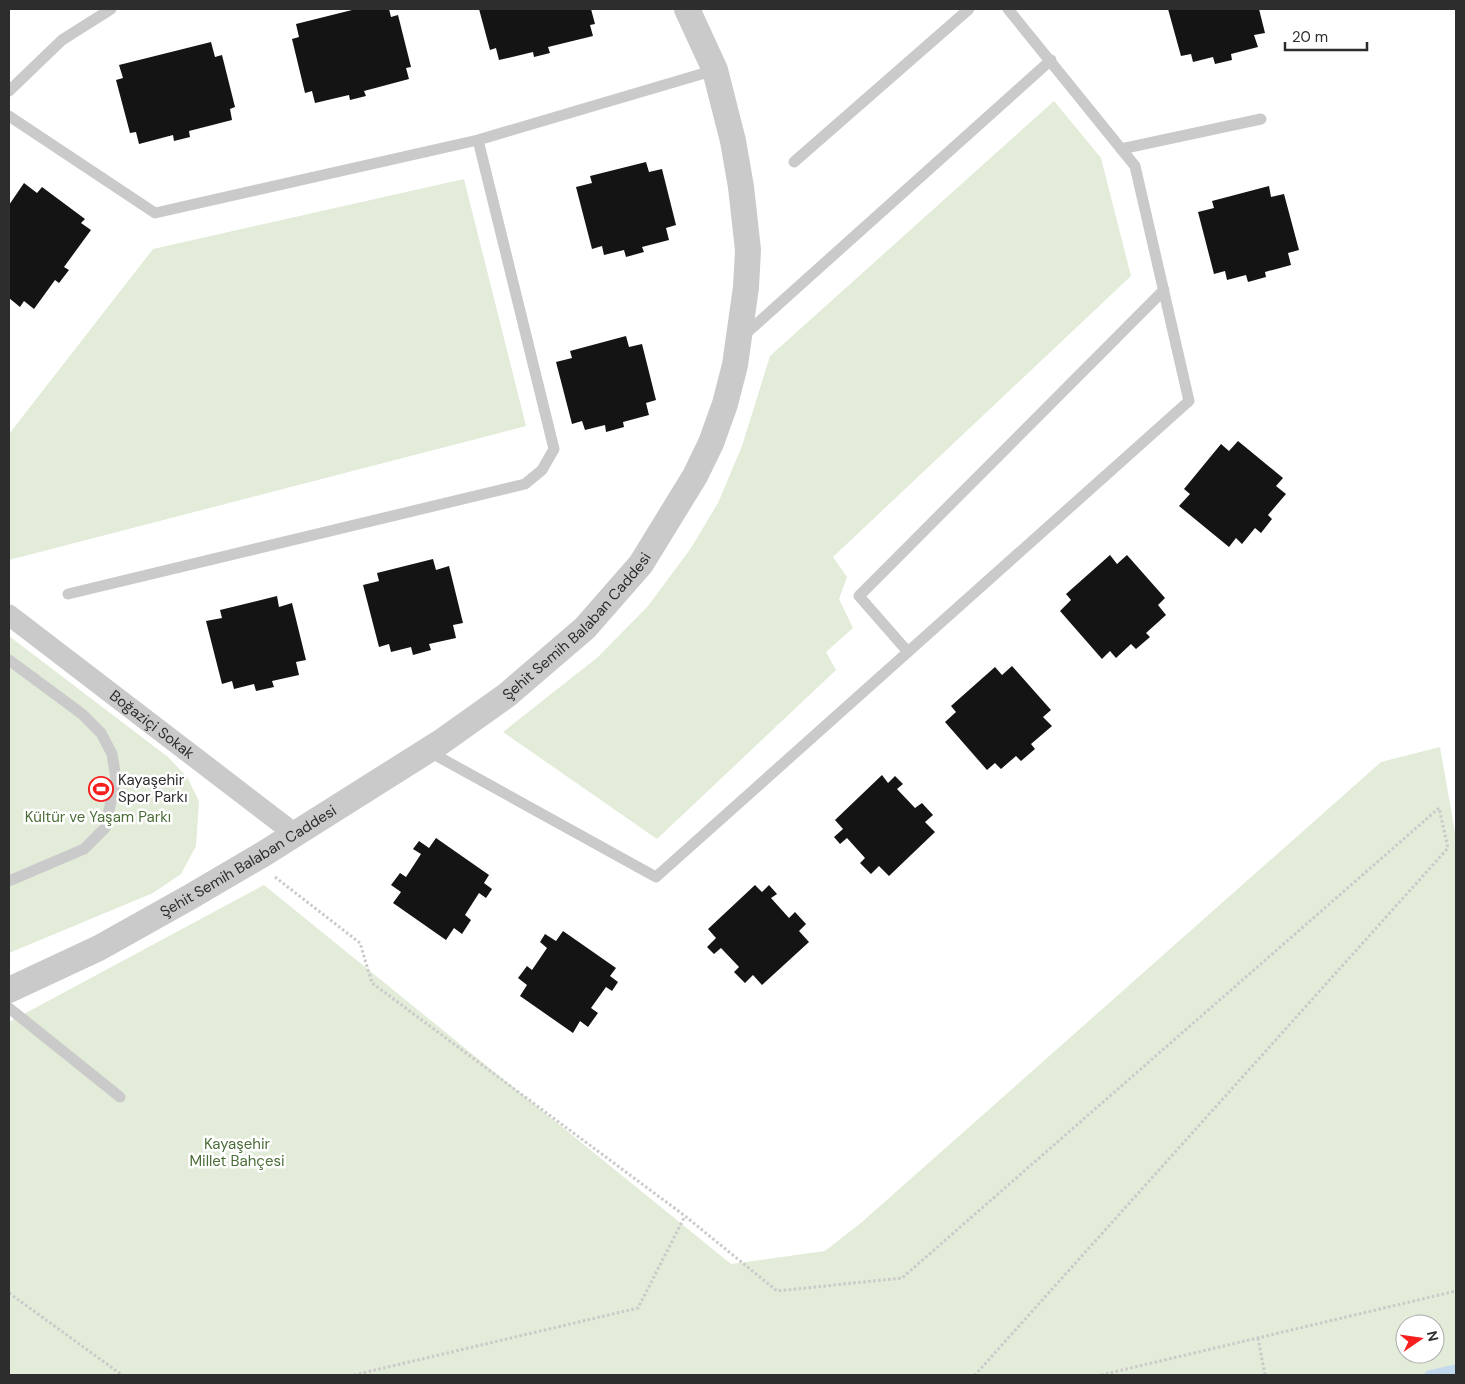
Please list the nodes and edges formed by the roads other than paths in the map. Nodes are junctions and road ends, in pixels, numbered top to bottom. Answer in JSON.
{"nodes":[{"id":1,"x":111,"y":9,"type":"edge"},
{"id":2,"x":688,"y":9,"type":"edge"},
{"id":3,"x":969,"y":9,"type":"edge"},
{"id":4,"x":1008,"y":9,"type":"edge"},
{"id":5,"x":1051,"y":60,"type":"junction"},
{"id":6,"x":715,"y":70,"type":"junction"},
{"id":7,"x":9,"y":91,"type":"edge"},
{"id":8,"x":9,"y":116,"type":"edge"},
{"id":9,"x":1261,"y":120,"type":"dead end"},
{"id":10,"x":478,"y":140,"type":"junction"},
{"id":11,"x":1121,"y":149,"type":"junction"},
{"id":12,"x":794,"y":162,"type":"dead end"},
{"id":13,"x":1164,"y":290,"type":"junction"},
{"id":14,"x":739,"y":340,"type":"junction"},
{"id":15,"x":68,"y":594,"type":"dead end"},
{"id":16,"x":9,"y":615,"type":"edge"},
{"id":17,"x":908,"y":652,"type":"junction"},
{"id":18,"x":9,"y":660,"type":"edge"},
{"id":19,"x":427,"y":751,"type":"junction"},
{"id":20,"x":294,"y":834,"type":"junction"},
{"id":21,"x":9,"y":881,"type":"edge"},
{"id":22,"x":9,"y":990,"type":"edge"},
{"id":23,"x":9,"y":1008,"type":"edge"},
{"id":24,"x":120,"y":1097,"type":"dead end"}],
"edges":[{"from":1,"to":7,"type":"lane"},
{"from":2,"to":6,"type":"street","name":"Şehit Semih Balaban Caddesi"},
{"from":3,"to":12,"type":"lane"},
{"from":4,"to":5,"type":"lane"},
{"from":5,"to":11,"type":"lane"},
{"from":5,"to":14,"type":"lane"},
{"from":6,"to":10,"type":"lane"},
{"from":6,"to":14,"type":"street","name":"Şehit Semih Balaban Caddesi"},
{"from":8,"to":10,"type":"lane"},
{"from":9,"to":11,"type":"lane"},
{"from":10,"to":15,"type":"lane"},
{"from":11,"to":13,"type":"lane"},
{"from":13,"to":17,"type":"lane"},
{"from":13,"to":17,"type":"lane"},
{"from":14,"to":19,"type":"street","name":"Şehit Semih Balaban Caddesi"},
{"from":16,"to":20,"type":"street","name":"Boğaziçi Sokak"},
{"from":17,"to":19,"type":"lane"},
{"from":18,"to":21,"type":"lane"},
{"from":19,"to":20,"type":"street","name":"Şehit Semih Balaban Caddesi"},
{"from":20,"to":22,"type":"street","name":"Şehit Semih Balaban Caddesi"},
{"from":23,"to":24,"type":"lane"}]}
